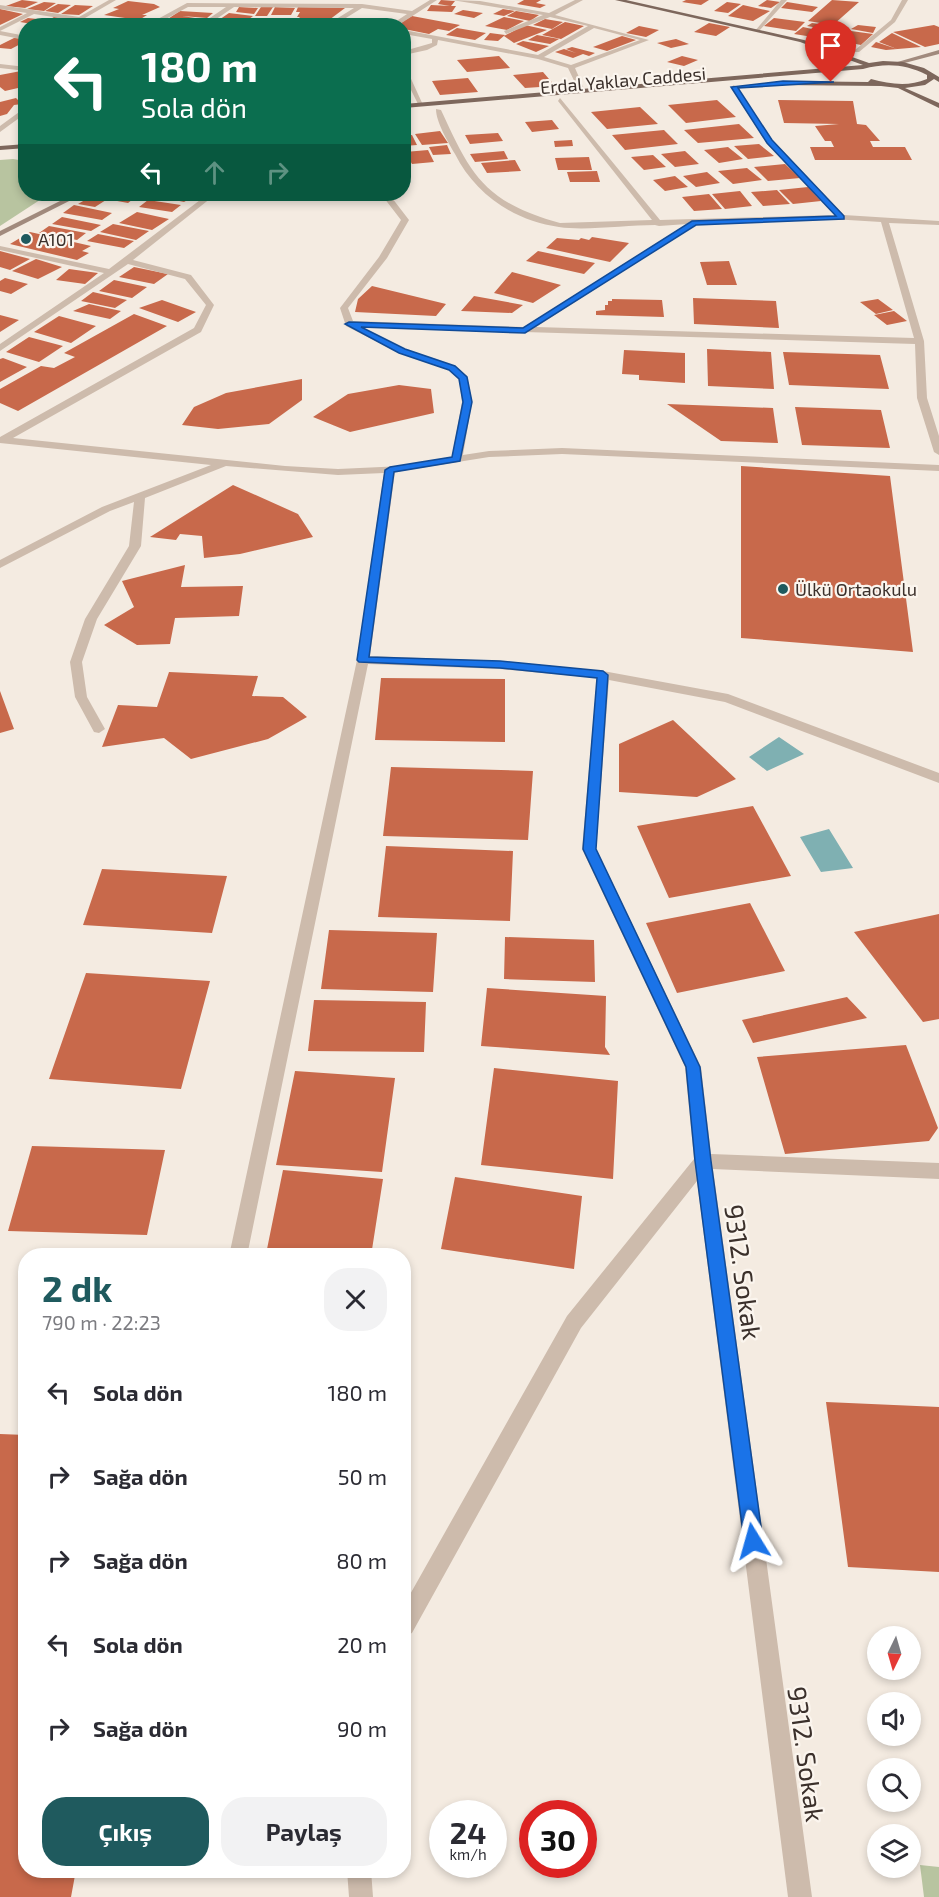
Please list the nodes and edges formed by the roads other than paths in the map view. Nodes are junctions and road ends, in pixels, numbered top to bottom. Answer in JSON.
{"nodes":[{"id":1,"x":113,"y":0,"type":"edge"},
{"id":2,"x":178,"y":0,"type":"edge"},
{"id":3,"x":434,"y":0,"type":"edge"},
{"id":4,"x":455,"y":0,"type":"edge"},
{"id":5,"x":580,"y":0,"type":"edge"},
{"id":6,"x":618,"y":0,"type":"edge"},
{"id":7,"x":784,"y":0,"type":"edge"},
{"id":8,"x":905,"y":0,"type":"edge"},
{"id":9,"x":363,"y":3,"type":"edge"},
{"id":10,"x":187,"y":5,"type":"junction"},
{"id":11,"x":232,"y":6,"type":"junction"},
{"id":12,"x":0,"y":7,"type":"edge"},
{"id":13,"x":33,"y":12,"type":"junction"},
{"id":14,"x":411,"y":13,"type":"junction"},
{"id":15,"x":552,"y":14,"type":"junction"},
{"id":16,"x":21,"y":18,"type":"edge"},
{"id":17,"x":81,"y":18,"type":"joint"},
{"id":18,"x":163,"y":18,"type":"edge"},
{"id":19,"x":213,"y":18,"type":"edge"},
{"id":20,"x":340,"y":18,"type":"edge"},
{"id":21,"x":404,"y":18,"type":"edge"},
{"id":22,"x":18,"y":20,"type":"edge"},
{"id":23,"x":593,"y":26,"type":"junction"},
{"id":24,"x":0,"y":29,"type":"edge"},
{"id":25,"x":757,"y":30,"type":"junction"},
{"id":26,"x":506,"y":32,"type":"dead end"},
{"id":27,"x":0,"y":33,"type":"edge"},
{"id":28,"x":411,"y":33,"type":"edge"},
{"id":29,"x":18,"y":36,"type":"edge"},
{"id":30,"x":435,"y":37,"type":"junction"},
{"id":31,"x":802,"y":41,"type":"junction"},
{"id":32,"x":857,"y":51,"type":"junction"},
{"id":33,"x":411,"y":52,"type":"edge"},
{"id":34,"x":939,"y":52,"type":"edge"},
{"id":35,"x":866,"y":53,"type":"dead end"},
{"id":36,"x":875,"y":56,"type":"dead end"},
{"id":37,"x":539,"y":57,"type":"junction"},
{"id":38,"x":939,"y":57,"type":"edge"},
{"id":39,"x":894,"y":63,"type":"junction"},
{"id":40,"x":0,"y":66,"type":"edge"},
{"id":41,"x":866,"y":66,"type":"junction"},
{"id":42,"x":18,"y":68,"type":"edge"},
{"id":43,"x":571,"y":68,"type":"junction"},
{"id":44,"x":926,"y":71,"type":"junction"},
{"id":45,"x":939,"y":80,"type":"edge"},
{"id":46,"x":411,"y":84,"type":"edge"},
{"id":47,"x":881,"y":84,"type":"junction"},
{"id":48,"x":892,"y":86,"type":"junction"},
{"id":49,"x":734,"y":87,"type":"junction"},
{"id":50,"x":582,"y":91,"type":"junction"},
{"id":51,"x":560,"y":100,"type":"junction"},
{"id":52,"x":421,"y":104,"type":"junction"},
{"id":53,"x":411,"y":105,"type":"edge"},
{"id":54,"x":939,"y":106,"type":"edge"},
{"id":55,"x":438,"y":110,"type":"junction"},
{"id":56,"x":411,"y":112,"type":"edge"},
{"id":57,"x":18,"y":115,"type":"edge"},
{"id":58,"x":0,"y":130,"type":"edge"},
{"id":59,"x":18,"y":147,"type":"edge"},
{"id":60,"x":0,"y":148,"type":"edge"},
{"id":61,"x":0,"y":153,"type":"edge"},
{"id":62,"x":18,"y":154,"type":"edge"},
{"id":63,"x":65,"y":201,"type":"edge"},
{"id":64,"x":203,"y":201,"type":"edge"},
{"id":65,"x":391,"y":201,"type":"edge"},
{"id":66,"x":842,"y":218,"type":"junction"},
{"id":67,"x":884,"y":220,"type":"junction"},
{"id":68,"x":694,"y":223,"type":"junction"},
{"id":69,"x":939,"y":223,"type":"edge"},
{"id":70,"x":659,"y":224,"type":"junction"},
{"id":71,"x":0,"y":234,"type":"edge"},
{"id":72,"x":0,"y":248,"type":"edge"},
{"id":73,"x":127,"y":261,"type":"junction"},
{"id":74,"x":110,"y":272,"type":"junction"},
{"id":75,"x":349,"y":324,"type":"junction"},
{"id":76,"x":525,"y":330,"type":"junction"},
{"id":77,"x":920,"y":341,"type":"junction"},
{"id":78,"x":0,"y":348,"type":"edge"},
{"id":79,"x":1,"y":440,"type":"edge"},
{"id":80,"x":939,"y":452,"type":"edge"},
{"id":81,"x":457,"y":459,"type":"junction"},
{"id":82,"x":225,"y":463,"type":"junction"},
{"id":83,"x":939,"y":468,"type":"edge"},
{"id":84,"x":390,"y":470,"type":"junction"},
{"id":85,"x":140,"y":496,"type":"junction"},
{"id":86,"x":0,"y":565,"type":"edge"},
{"id":87,"x":363,"y":660,"type":"junction"},
{"id":88,"x":603,"y":675,"type":"junction"},
{"id":89,"x":99,"y":729,"type":"dead end"},
{"id":90,"x":939,"y":778,"type":"edge"},
{"id":91,"x":703,"y":1161,"type":"junction"},
{"id":92,"x":939,"y":1171,"type":"edge"},
{"id":93,"x":240,"y":1248,"type":"edge"},
{"id":94,"x":411,"y":1613,"type":"edge"},
{"id":95,"x":360,"y":1878,"type":"edge"},
{"id":96,"x":361,"y":1897,"type":"edge"},
{"id":97,"x":800,"y":1897,"type":"edge"}],
"edges":[{"from":1,"to":17,"type":"street"},
{"from":2,"to":10,"type":"street"},
{"from":3,"to":14,"type":"street"},
{"from":4,"to":15,"type":"street"},
{"from":5,"to":15,"type":"street"},
{"from":6,"to":25,"type":"main road"},
{"from":7,"to":25,"type":"street"},
{"from":8,"to":32,"type":"street"},
{"from":9,"to":11,"type":"street"},
{"from":9,"to":14,"type":"street"},
{"from":9,"to":20,"type":"street"},
{"from":10,"to":11,"type":"street"},
{"from":10,"to":18,"type":"street"},
{"from":11,"to":19,"type":"street"},
{"from":12,"to":13,"type":"street"},
{"from":13,"to":16,"type":"street"},
{"from":13,"to":17,"type":"street"},
{"from":14,"to":21,"type":"street"},
{"from":15,"to":23,"type":"street"},
{"from":15,"to":26,"type":"street"},
{"from":22,"to":24,"type":"street"},
{"from":23,"to":37,"type":"street"},
{"from":23,"to":43,"type":"street"},
{"from":25,"to":31,"type":"main road"},
{"from":27,"to":29,"type":"street"},
{"from":28,"to":30,"type":"street"},
{"from":30,"to":33,"type":"street"},
{"from":30,"to":37,"type":"street"},
{"from":31,"to":32,"type":"main road"},
{"from":31,"to":41,"type":"main road"},
{"from":32,"to":35,"type":"main road"},
{"from":34,"to":39,"type":"main road"},
{"from":36,"to":39,"type":"main road"},
{"from":37,"to":43,"type":"street"},
{"from":38,"to":44,"type":"main road"},
{"from":39,"to":41,"type":"main road","name":"Erdal Yaklav Caddesi"},
{"from":39,"to":44,"type":"main road"},
{"from":40,"to":42,"type":"street"},
{"from":41,"to":47,"type":"main road"},
{"from":41,"to":50,"type":"main road","name":"Erdal Yaklav Caddesi"},
{"from":43,"to":50,"type":"street"},
{"from":44,"to":45,"type":"main road"},
{"from":44,"to":48,"type":"main road"},
{"from":46,"to":52,"type":"street"},
{"from":47,"to":48,"type":"main road","name":"Erdal Yaklav Caddesi"},
{"from":47,"to":49,"type":"main road","name":"Erdal Yaklav Caddesi"},
{"from":48,"to":54,"type":"main road"},
{"from":49,"to":51,"type":"main road","name":"Erdal Yaklav Caddesi"},
{"from":49,"to":66,"type":"street"},
{"from":50,"to":52,"type":"main road","name":"Erdal Yaklav Caddesi"},
{"from":51,"to":55,"type":"main road","name":"Erdal Yaklav Caddesi"},
{"from":51,"to":70,"type":"street"},
{"from":52,"to":53,"type":"main road","name":"Erdal Yaklav Caddesi"},
{"from":55,"to":56,"type":"main road","name":"Erdal Yaklav Caddesi"},
{"from":55,"to":70,"type":"street"},
{"from":57,"to":58,"type":"street"},
{"from":59,"to":60,"type":"main road"},
{"from":61,"to":62,"type":"main road"},
{"from":63,"to":71,"type":"main road"},
{"from":64,"to":73,"type":"street"},
{"from":65,"to":75,"type":"street"},
{"from":66,"to":67,"type":"street"},
{"from":66,"to":68,"type":"street"},
{"from":67,"to":69,"type":"street"},
{"from":67,"to":77,"type":"street"},
{"from":68,"to":70,"type":"street"},
{"from":68,"to":76,"type":"street"},
{"from":72,"to":74,"type":"street"},
{"from":73,"to":74,"type":"street"},
{"from":73,"to":79,"type":"street"},
{"from":74,"to":78,"type":"street"},
{"from":75,"to":76,"type":"street"},
{"from":75,"to":81,"type":"street"},
{"from":76,"to":77,"type":"street"},
{"from":77,"to":80,"type":"street"},
{"from":79,"to":82,"type":"street"},
{"from":81,"to":83,"type":"street"},
{"from":81,"to":84,"type":"street"},
{"from":82,"to":84,"type":"street"},
{"from":82,"to":85,"type":"street"},
{"from":84,"to":87,"type":"street"},
{"from":85,"to":86,"type":"street"},
{"from":85,"to":89,"type":"street"},
{"from":87,"to":88,"type":"street"},
{"from":87,"to":93,"type":"street"},
{"from":88,"to":90,"type":"street"},
{"from":88,"to":91,"type":"street","name":"9312. Sokak"},
{"from":91,"to":92,"type":"street"},
{"from":91,"to":94,"type":"street"},
{"from":91,"to":97,"type":"street","name":"9312. Sokak"},
{"from":95,"to":96,"type":"street"}]}
